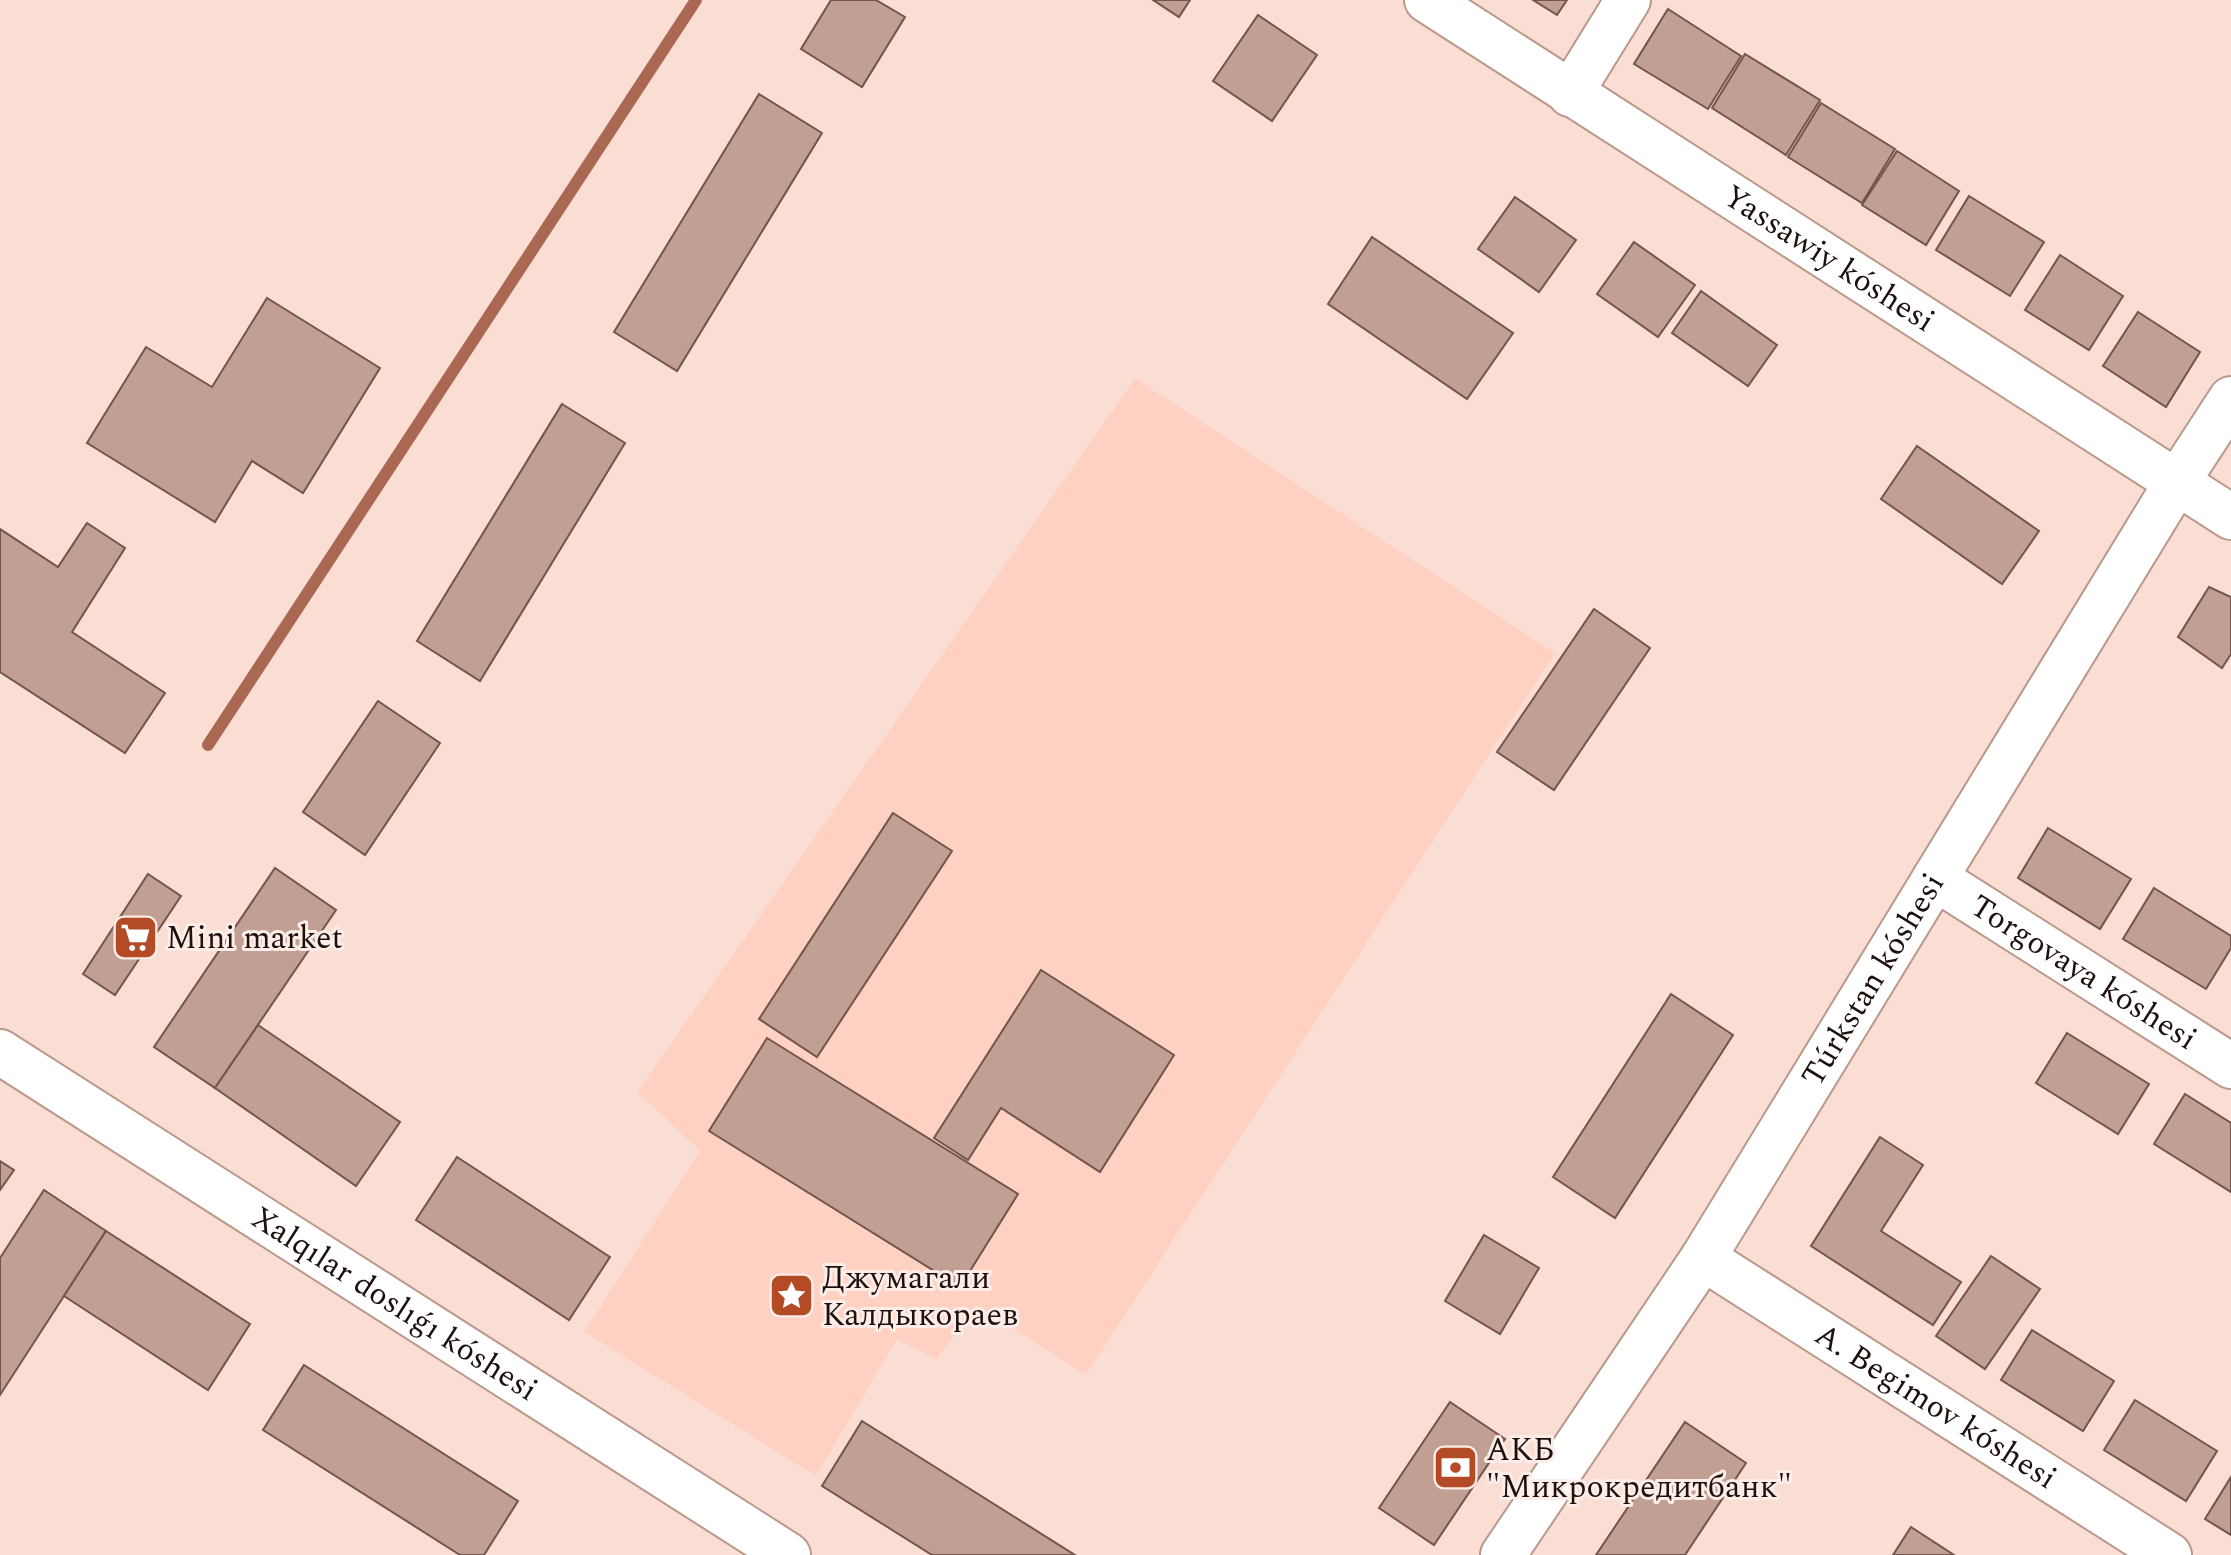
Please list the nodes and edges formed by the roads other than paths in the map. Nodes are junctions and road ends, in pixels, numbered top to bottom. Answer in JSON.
{"nodes":[{"id":1,"x":1427,"y":0,"type":"edge"},
{"id":2,"x":1628,"y":0,"type":"edge"},
{"id":3,"x":1570,"y":94,"type":"junction"},
{"id":4,"x":2231,"y":399,"type":"edge"},
{"id":5,"x":2177,"y":482,"type":"junction"},
{"id":6,"x":2231,"y":517,"type":"edge"},
{"id":7,"x":1935,"y":878,"type":"junction"},
{"id":8,"x":0,"y":1052,"type":"edge"},
{"id":9,"x":2231,"y":1066,"type":"edge"},
{"id":10,"x":1703,"y":1258,"type":"junction"},
{"id":11,"x":788,"y":1555,"type":"edge"},
{"id":12,"x":1503,"y":1555,"type":"edge"},
{"id":13,"x":2169,"y":1555,"type":"edge"}],
"edges":[{"from":1,"to":3,"type":"street","name":"Yassawiy kóshesi"},
{"from":2,"to":3,"type":"street"},
{"from":3,"to":5,"type":"street","name":"Yassawiy kóshesi"},
{"from":4,"to":5,"type":"street","name":"Túrkstan kóshesi"},
{"from":5,"to":6,"type":"street","name":"Yassawiy kóshesi"},
{"from":5,"to":7,"type":"street","name":"Túrkstan kóshesi"},
{"from":7,"to":9,"type":"street","name":"Torgovaya kóshesi"},
{"from":7,"to":10,"type":"street","name":"Túrkstan kóshesi"},
{"from":8,"to":11,"type":"street","name":"Xalqılar doslıǵı kóshesi"},
{"from":10,"to":12,"type":"street","name":"Túrkstan kóshesi"},
{"from":10,"to":13,"type":"street","name":"A. Begimov kóshesi"}]}
